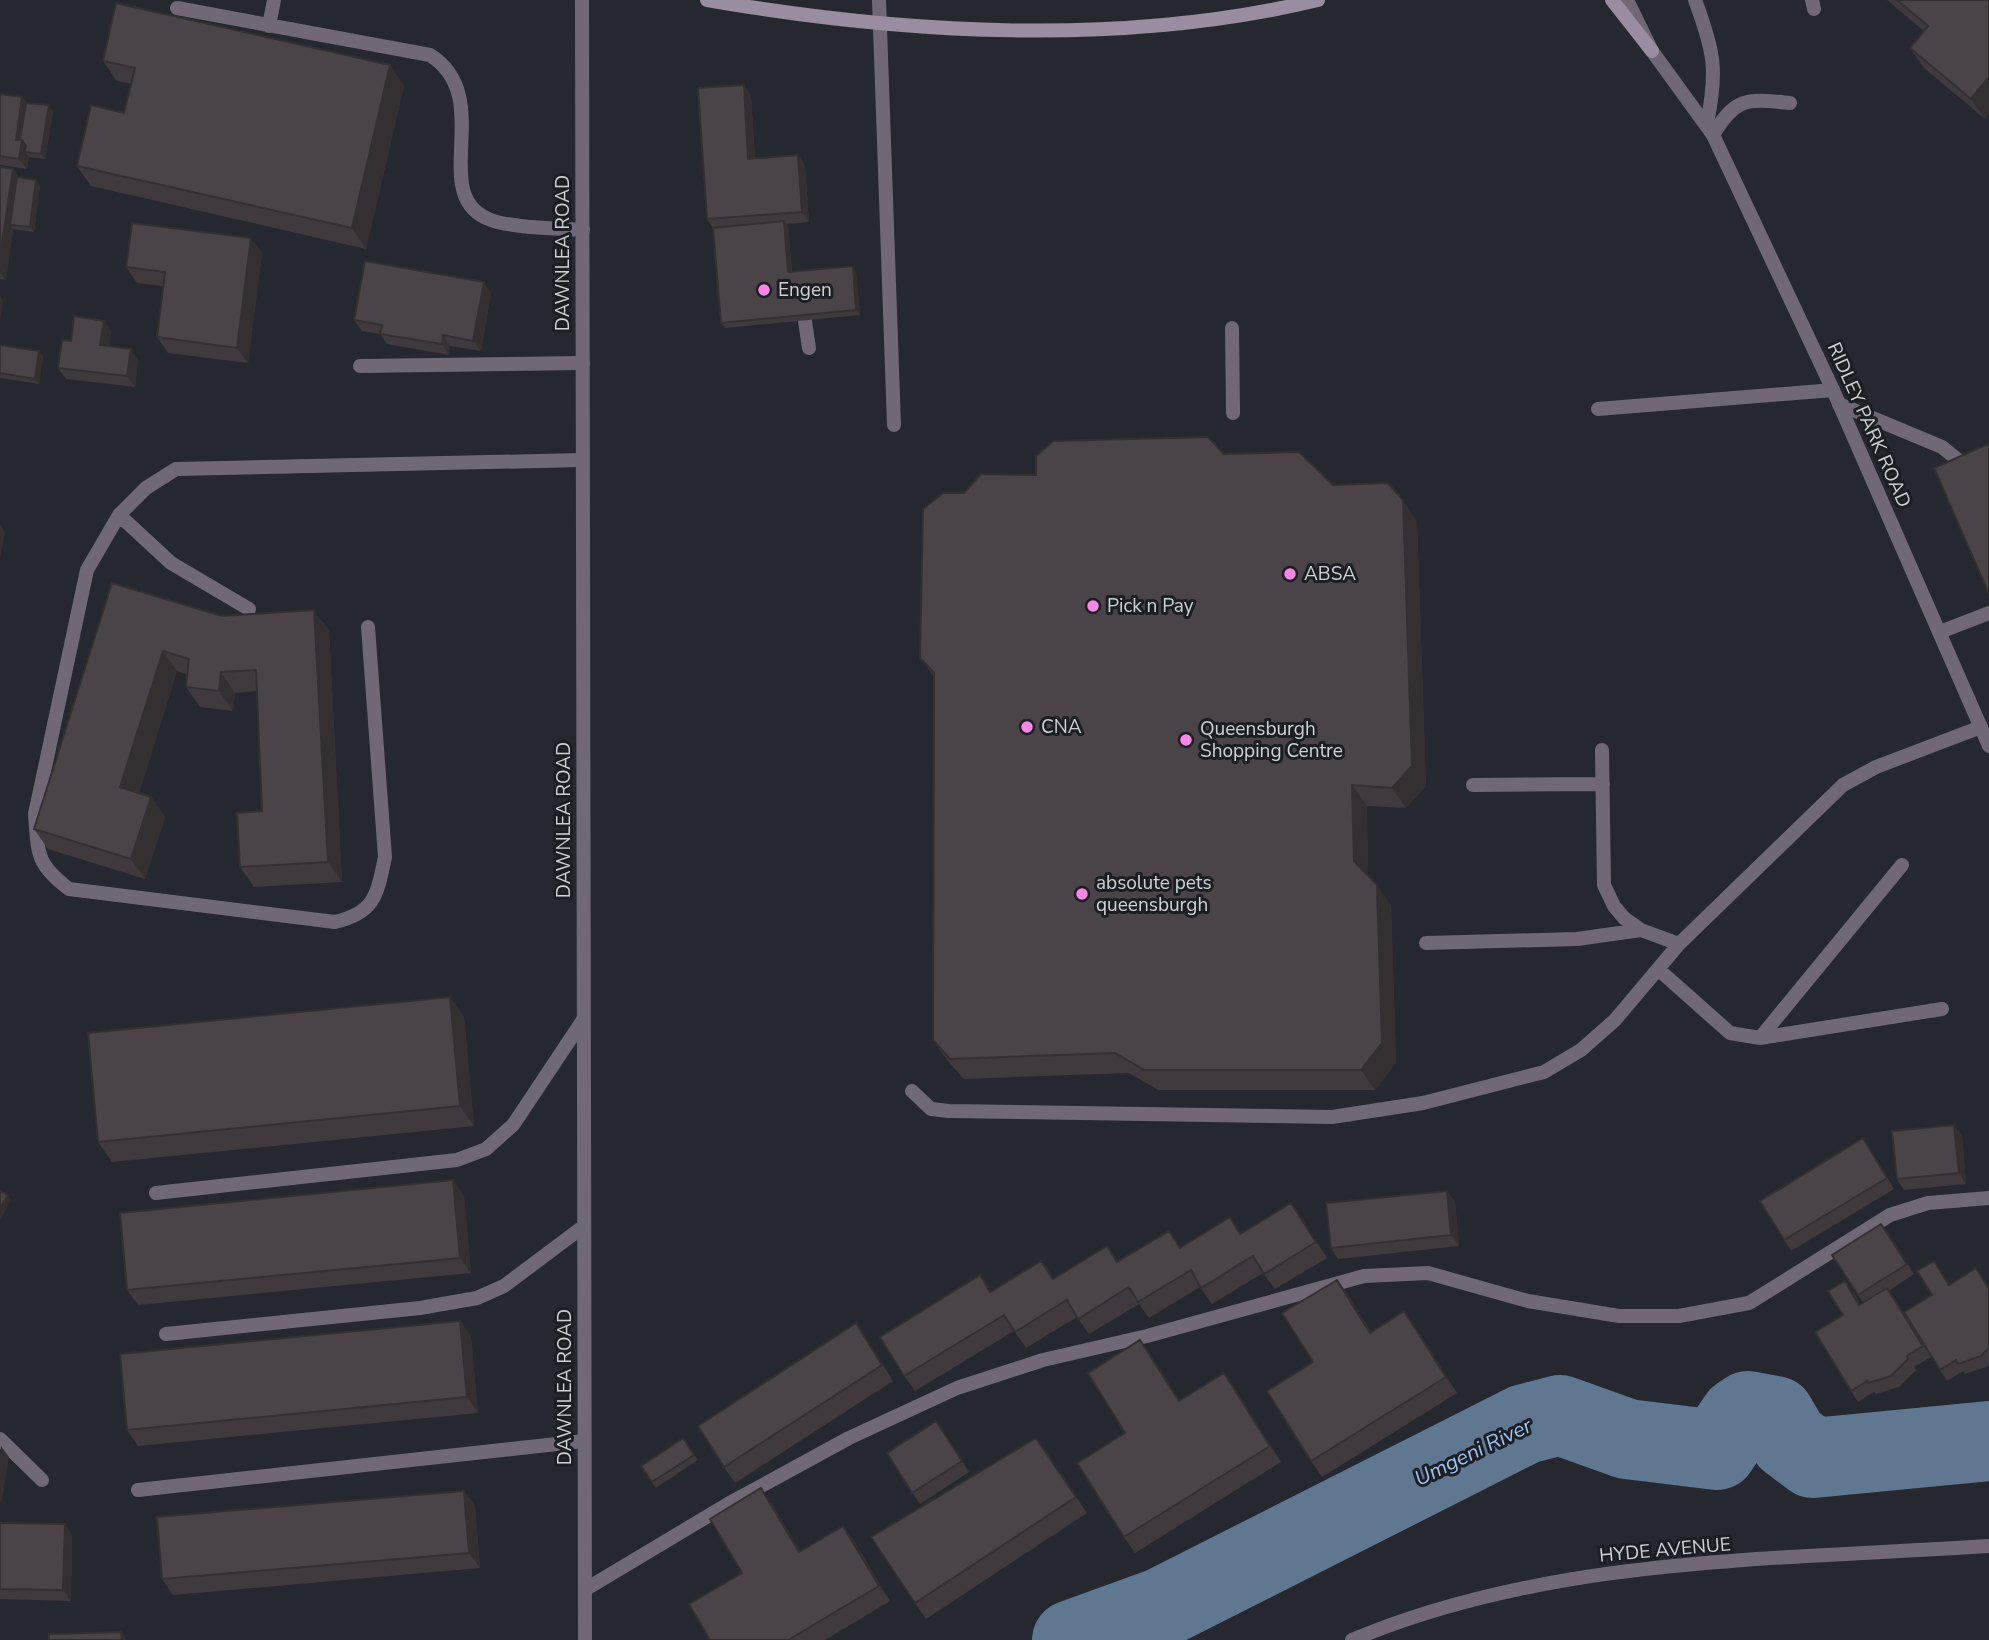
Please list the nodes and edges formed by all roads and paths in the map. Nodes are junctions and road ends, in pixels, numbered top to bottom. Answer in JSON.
{"nodes":[{"id":1,"x":274,"y":0,"type":"edge"},
{"id":2,"x":582,"y":0,"type":"edge"},
{"id":3,"x":707,"y":0,"type":"edge"},
{"id":4,"x":879,"y":0,"type":"edge"},
{"id":5,"x":1318,"y":0,"type":"edge"},
{"id":6,"x":1612,"y":0,"type":"edge"},
{"id":7,"x":1628,"y":0,"type":"edge"},
{"id":8,"x":1695,"y":0,"type":"edge"},
{"id":9,"x":177,"y":8,"type":"dead end"},
{"id":10,"x":879,"y":25,"type":"junction"},
{"id":11,"x":269,"y":26,"type":"junction"},
{"id":12,"x":1652,"y":51,"type":"junction"},
{"id":13,"x":1790,"y":103,"type":"dead end"},
{"id":14,"x":1710,"y":129,"type":"junction"},
{"id":15,"x":583,"y":230,"type":"junction"},
{"id":16,"x":805,"y":321,"type":"edge"},
{"id":17,"x":1231,"y":328,"type":"dead end"},
{"id":18,"x":809,"y":348,"type":"dead end"},
{"id":19,"x":583,"y":363,"type":"junction"},
{"id":20,"x":360,"y":366,"type":"dead end"},
{"id":21,"x":1833,"y":390,"type":"junction"},
{"id":22,"x":1839,"y":404,"type":"junction"},
{"id":23,"x":1598,"y":409,"type":"dead end"},
{"id":24,"x":1233,"y":413,"type":"dead end"},
{"id":25,"x":894,"y":425,"type":"dead end"},
{"id":26,"x":582,"y":460,"type":"junction"},
{"id":27,"x":1972,"y":471,"type":"edge"},
{"id":28,"x":119,"y":515,"type":"junction"},
{"id":29,"x":249,"y":609,"type":"dead end"},
{"id":30,"x":1989,"y":613,"type":"edge"},
{"id":31,"x":368,"y":627,"type":"dead end"},
{"id":32,"x":1940,"y":632,"type":"junction"},
{"id":33,"x":1981,"y":727,"type":"junction"},
{"id":34,"x":1989,"y":745,"type":"edge"},
{"id":35,"x":1602,"y":750,"type":"dead end"},
{"id":36,"x":1603,"y":783,"type":"junction"},
{"id":37,"x":1472,"y":785,"type":"dead end"},
{"id":38,"x":1902,"y":865,"type":"dead end"},
{"id":39,"x":1640,"y":930,"type":"junction"},
{"id":40,"x":1426,"y":943,"type":"dead end"},
{"id":41,"x":1679,"y":944,"type":"junction"},
{"id":42,"x":1658,"y":970,"type":"junction"},
{"id":43,"x":1942,"y":1009,"type":"dead end"},
{"id":44,"x":583,"y":1020,"type":"junction"},
{"id":45,"x":1760,"y":1038,"type":"junction"},
{"id":46,"x":912,"y":1091,"type":"dead end"},
{"id":47,"x":156,"y":1194,"type":"dead end"},
{"id":48,"x":1989,"y":1198,"type":"edge"},
{"id":49,"x":584,"y":1226,"type":"junction"},
{"id":50,"x":166,"y":1334,"type":"dead end"},
{"id":51,"x":0,"y":1439,"type":"edge"},
{"id":52,"x":584,"y":1441,"type":"junction"},
{"id":53,"x":42,"y":1480,"type":"dead end"},
{"id":54,"x":138,"y":1490,"type":"dead end"},
{"id":55,"x":1989,"y":1546,"type":"edge"},
{"id":56,"x":586,"y":1589,"type":"junction"},
{"id":57,"x":586,"y":1640,"type":"edge"},
{"id":58,"x":1352,"y":1640,"type":"edge"}],
"edges":[{"from":1,"to":11,"type":"street"},
{"from":2,"to":15,"type":"street","name":"DAWNLEA ROAD"},
{"from":3,"to":10,"type":"main road"},
{"from":4,"to":10,"type":"street"},
{"from":5,"to":10,"type":"main road"},
{"from":6,"to":12,"type":"main road"},
{"from":7,"to":12,"type":"street","name":"RIDLEY PARK ROAD"},
{"from":8,"to":14,"type":"street"},
{"from":9,"to":11,"type":"street"},
{"from":10,"to":25,"type":"street"},
{"from":11,"to":15,"type":"street"},
{"from":12,"to":14,"type":"street","name":"RIDLEY PARK ROAD"},
{"from":13,"to":14,"type":"street"},
{"from":14,"to":21,"type":"street","name":"RIDLEY PARK ROAD"},
{"from":15,"to":19,"type":"street","name":"DAWNLEA ROAD"},
{"from":16,"to":18,"type":"street"},
{"from":17,"to":24,"type":"street"},
{"from":19,"to":20,"type":"street"},
{"from":19,"to":26,"type":"street","name":"DAWNLEA ROAD"},
{"from":21,"to":22,"type":"street","name":"RIDLEY PARK ROAD"},
{"from":21,"to":23,"type":"street"},
{"from":22,"to":27,"type":"street"},
{"from":22,"to":32,"type":"street","name":"RIDLEY PARK ROAD"},
{"from":26,"to":28,"type":"street"},
{"from":26,"to":44,"type":"street","name":"DAWNLEA ROAD"},
{"from":28,"to":29,"type":"street"},
{"from":28,"to":31,"type":"street"},
{"from":30,"to":32,"type":"street"},
{"from":32,"to":33,"type":"street","name":"RIDLEY PARK ROAD"},
{"from":33,"to":34,"type":"street","name":"RIDLEY PARK ROAD"},
{"from":33,"to":41,"type":"street"},
{"from":35,"to":36,"type":"street"},
{"from":36,"to":37,"type":"street"},
{"from":36,"to":39,"type":"street"},
{"from":38,"to":45,"type":"street"},
{"from":39,"to":40,"type":"street"},
{"from":39,"to":41,"type":"street"},
{"from":41,"to":42,"type":"street"},
{"from":42,"to":45,"type":"street"},
{"from":42,"to":46,"type":"street"},
{"from":43,"to":45,"type":"street"},
{"from":44,"to":47,"type":"street"},
{"from":44,"to":49,"type":"street","name":"DAWNLEA ROAD"},
{"from":48,"to":56,"type":"street"},
{"from":49,"to":50,"type":"street"},
{"from":49,"to":52,"type":"street","name":"DAWNLEA ROAD"},
{"from":51,"to":53,"type":"street"},
{"from":52,"to":54,"type":"street"},
{"from":52,"to":56,"type":"street","name":"DAWNLEA ROAD"},
{"from":55,"to":58,"type":"street","name":"HYDE AVENUE"},
{"from":56,"to":57,"type":"street","name":"DAWNLEA ROAD"}]}
